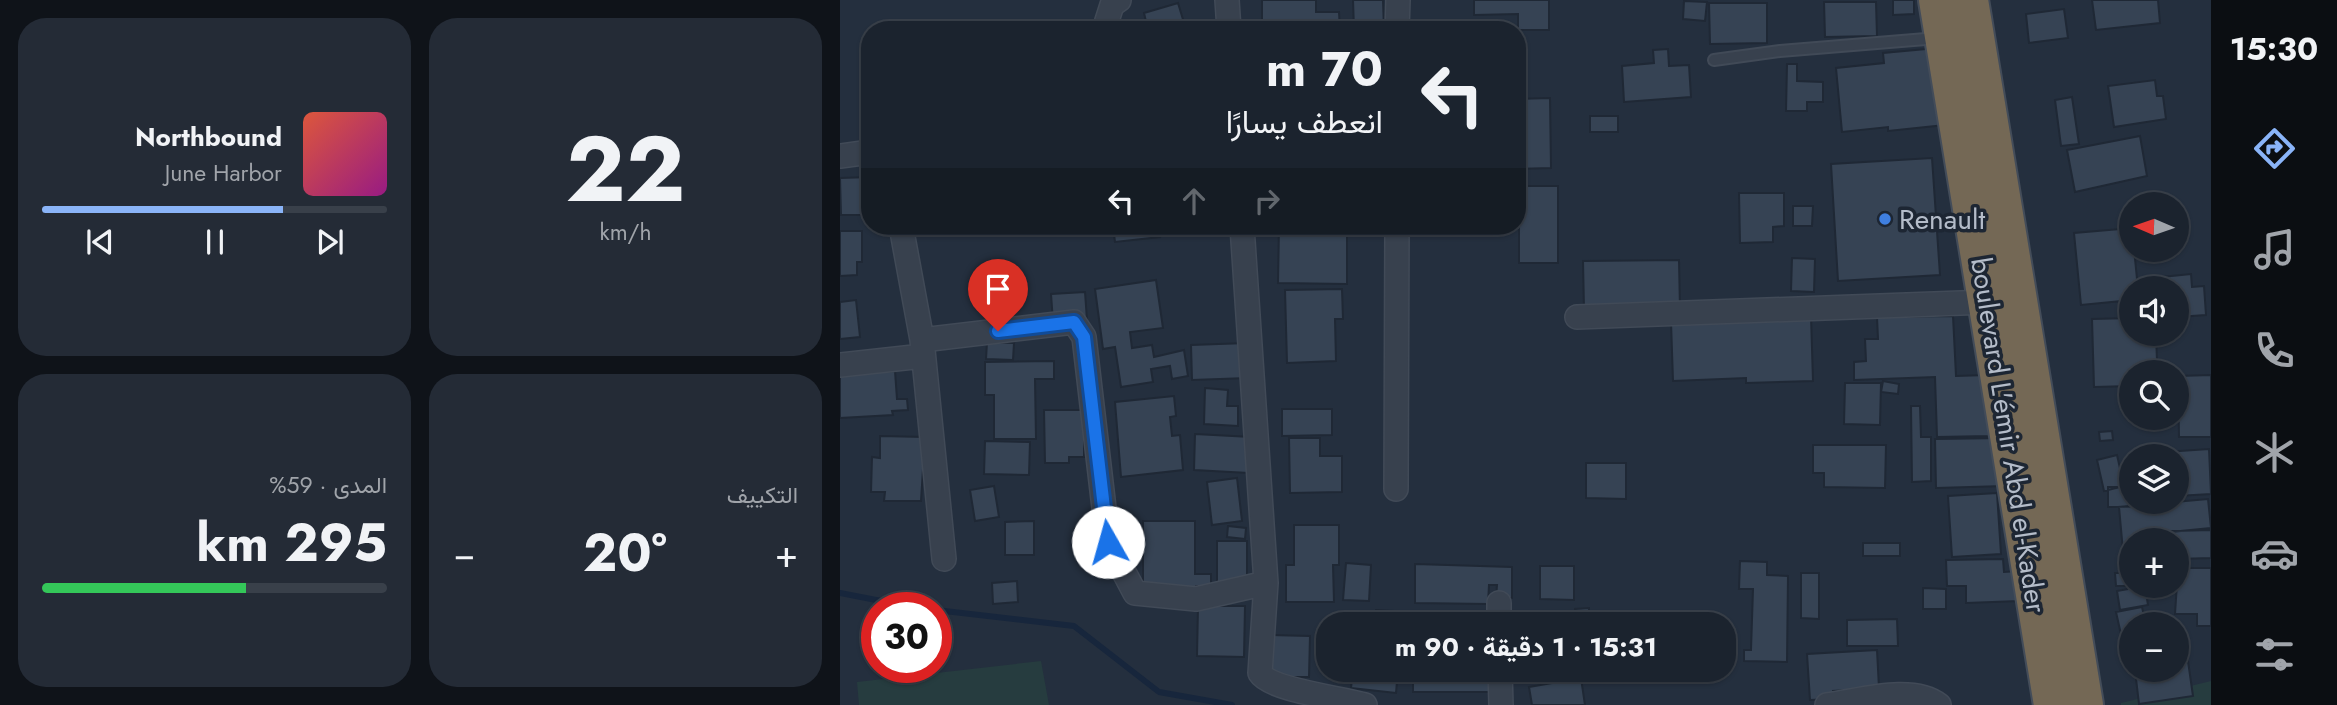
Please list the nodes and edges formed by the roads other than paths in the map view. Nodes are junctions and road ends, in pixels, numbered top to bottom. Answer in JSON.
{"nodes":[{"id":1,"x":1119,"y":0,"type":"edge"},
{"id":2,"x":1227,"y":0,"type":"edge"},
{"id":3,"x":1398,"y":0,"type":"edge"},
{"id":4,"x":1938,"y":0,"type":"edge"},
{"id":5,"x":1969,"y":0,"type":"edge"},
{"id":6,"x":1107,"y":21,"type":"edge"},
{"id":7,"x":1228,"y":21,"type":"edge"},
{"id":8,"x":1397,"y":21,"type":"edge"},
{"id":9,"x":1944,"y":37,"type":"junction"},
{"id":10,"x":1714,"y":60,"type":"dead end"},
{"id":11,"x":861,"y":153,"type":"edge"},
{"id":12,"x":840,"y":156,"type":"edge"},
{"id":13,"x":903,"y":235,"type":"edge"},
{"id":14,"x":1243,"y":235,"type":"edge"},
{"id":15,"x":1397,"y":235,"type":"edge"},
{"id":16,"x":1987,"y":302,"type":"junction"},
{"id":17,"x":1577,"y":317,"type":"dead end"},
{"id":18,"x":923,"y":348,"type":"junction"},
{"id":19,"x":840,"y":365,"type":"edge"},
{"id":20,"x":1396,"y":489,"type":"dead end"},
{"id":21,"x":944,"y":559,"type":"dead end"},
{"id":22,"x":1266,"y":583,"type":"junction"},
{"id":23,"x":1501,"y":682,"type":"edge"},
{"id":24,"x":1365,"y":705,"type":"edge"},
{"id":25,"x":1502,"y":705,"type":"edge"},
{"id":26,"x":1827,"y":705,"type":"edge"},
{"id":27,"x":1940,"y":705,"type":"edge"},
{"id":28,"x":2053,"y":705,"type":"edge"},
{"id":29,"x":2084,"y":705,"type":"edge"}],
"edges":[{"from":1,"to":6,"type":"street"},
{"from":2,"to":7,"type":"street"},
{"from":3,"to":8,"type":"street"},
{"from":4,"to":9,"type":"highway","name":"boulevard L'émir Abd el-Kader"},
{"from":5,"to":29,"type":"highway"},
{"from":9,"to":10,"type":"lane"},
{"from":9,"to":16,"type":"highway","name":"boulevard L'émir Abd el-Kader"},
{"from":11,"to":12,"type":"street"},
{"from":13,"to":18,"type":"street"},
{"from":14,"to":22,"type":"street"},
{"from":15,"to":20,"type":"street"},
{"from":16,"to":17,"type":"street"},
{"from":16,"to":28,"type":"highway","name":"boulevard L'émir Abd el-Kader"},
{"from":18,"to":19,"type":"street"},
{"from":18,"to":21,"type":"street"},
{"from":18,"to":22,"type":"street"},
{"from":22,"to":24,"type":"street"},
{"from":23,"to":25,"type":"street"},
{"from":26,"to":27,"type":"street"}]}
